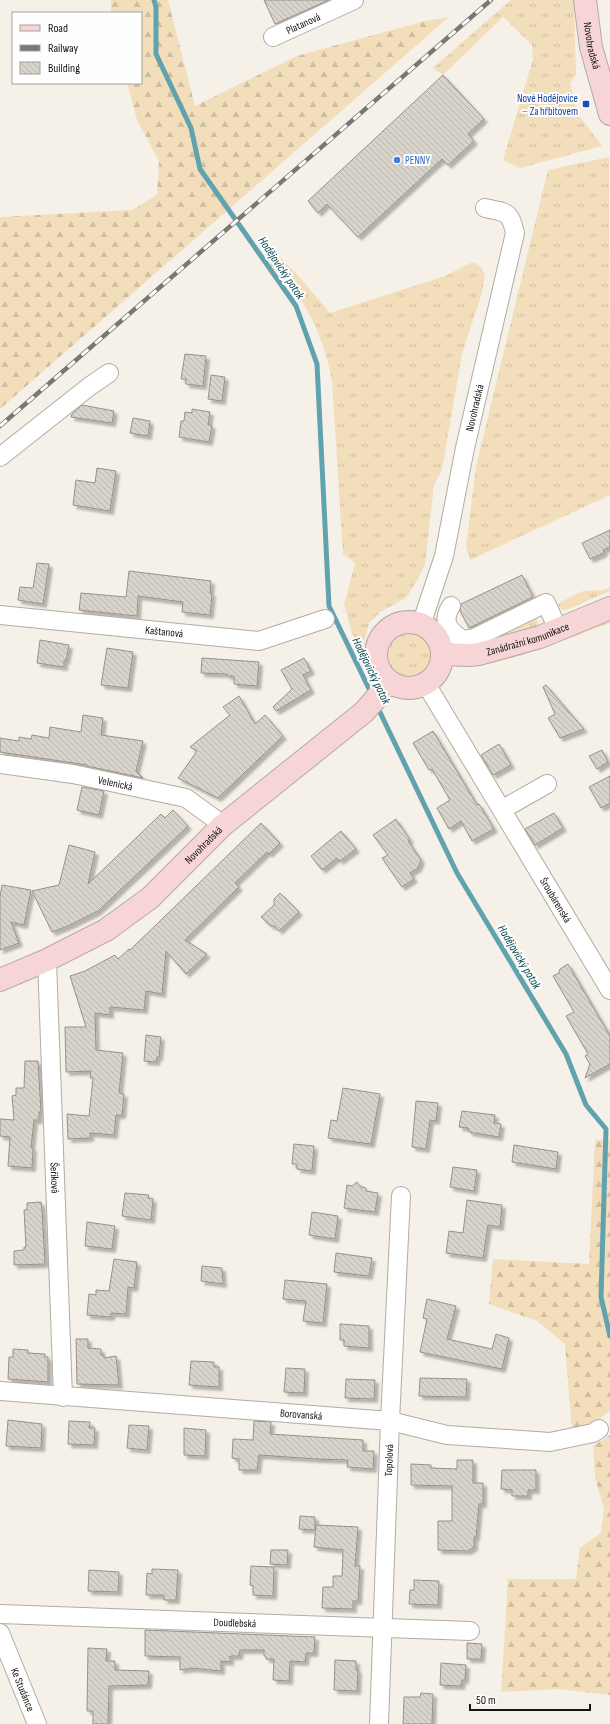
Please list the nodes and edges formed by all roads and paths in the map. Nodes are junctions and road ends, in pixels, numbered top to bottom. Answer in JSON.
{"nodes":[{"id":1,"x":354,"y":0,"type":"edge"},
{"id":2,"x":585,"y":0,"type":"edge"},
{"id":3,"x":273,"y":37,"type":"dead end"},
{"id":4,"x":610,"y":114,"type":"edge"},
{"id":5,"x":485,"y":208,"type":"dead end"},
{"id":6,"x":109,"y":373,"type":"dead end"},
{"id":7,"x":0,"y":457,"type":"edge"},
{"id":8,"x":451,"y":606,"type":"dead end"},
{"id":9,"x":610,"y":608,"type":"edge"},
{"id":10,"x":0,"y":615,"type":"edge"},
{"id":11,"x":325,"y":619,"type":"dead end"},
{"id":12,"x":421,"y":625,"type":"junction"},
{"id":13,"x":558,"y":629,"type":"junction"},
{"id":14,"x":476,"y":646,"type":"junction"},
{"id":15,"x":442,"y":654,"type":"junction"},
{"id":16,"x":426,"y":684,"type":"junction"},
{"id":17,"x":383,"y":688,"type":"junction"},
{"id":18,"x":0,"y":764,"type":"edge"},
{"id":19,"x":547,"y":784,"type":"dead end"},
{"id":20,"x":502,"y":809,"type":"junction"},
{"id":21,"x":223,"y":825,"type":"junction"},
{"id":22,"x":47,"y":960,"type":"junction"},
{"id":23,"x":0,"y":980,"type":"edge"},
{"id":24,"x":610,"y":990,"type":"edge"},
{"id":25,"x":401,"y":1196,"type":"dead end"},
{"id":26,"x":0,"y":1391,"type":"edge"},
{"id":27,"x":63,"y":1397,"type":"junction"},
{"id":28,"x":390,"y":1421,"type":"junction"},
{"id":29,"x":599,"y":1429,"type":"dead end"},
{"id":30,"x":0,"y":1614,"type":"edge"},
{"id":31,"x":382,"y":1629,"type":"junction"},
{"id":32,"x":470,"y":1631,"type":"dead end"},
{"id":33,"x":0,"y":1633,"type":"edge"},
{"id":34,"x":37,"y":1724,"type":"edge"},
{"id":35,"x":379,"y":1724,"type":"edge"}],
"edges":[{"from":1,"to":3,"type":"street","name":"Platanová"},
{"from":2,"to":4,"type":"main road","name":"Novohradská"},
{"from":5,"to":12,"type":"street","name":"Novohradská"},
{"from":6,"to":7,"type":"street"},
{"from":8,"to":14,"type":"street"},
{"from":9,"to":13,"type":"main road","name":"Zanádražní komunikace"},
{"from":10,"to":11,"type":"street","name":"Kaštanová"},
{"from":12,"to":15,"type":"main road"},
{"from":12,"to":17,"type":"main road"},
{"from":13,"to":14,"type":"main road","name":"Zanádražní komunikace"},
{"from":13,"to":14,"type":"street"},
{"from":14,"to":15,"type":"main road","name":"Zanádražní komunikace"},
{"from":15,"to":16,"type":"main road"},
{"from":16,"to":17,"type":"main road"},
{"from":16,"to":20,"type":"street","name":"Šroubárenská"},
{"from":17,"to":21,"type":"main road","name":"Novohradská"},
{"from":18,"to":21,"type":"street","name":"Velenická"},
{"from":19,"to":20,"type":"street"},
{"from":20,"to":24,"type":"street","name":"Šroubárenská"},
{"from":21,"to":22,"type":"main road","name":"Novohradská"},
{"from":22,"to":23,"type":"main road","name":"Novohradská"},
{"from":22,"to":27,"type":"street","name":"Šeříková"},
{"from":25,"to":28,"type":"street","name":"Topolová"},
{"from":26,"to":27,"type":"street","name":"Borovanská"},
{"from":27,"to":28,"type":"street","name":"Borovanská"},
{"from":28,"to":29,"type":"street","name":"Borovanská"},
{"from":28,"to":31,"type":"street","name":"Topolová"},
{"from":30,"to":31,"type":"street","name":"Doudlebská"},
{"from":31,"to":32,"type":"street","name":"Doudlebská"},
{"from":31,"to":35,"type":"street","name":"Topolová"},
{"from":33,"to":34,"type":"street","name":"Ke Studánce"}]}
